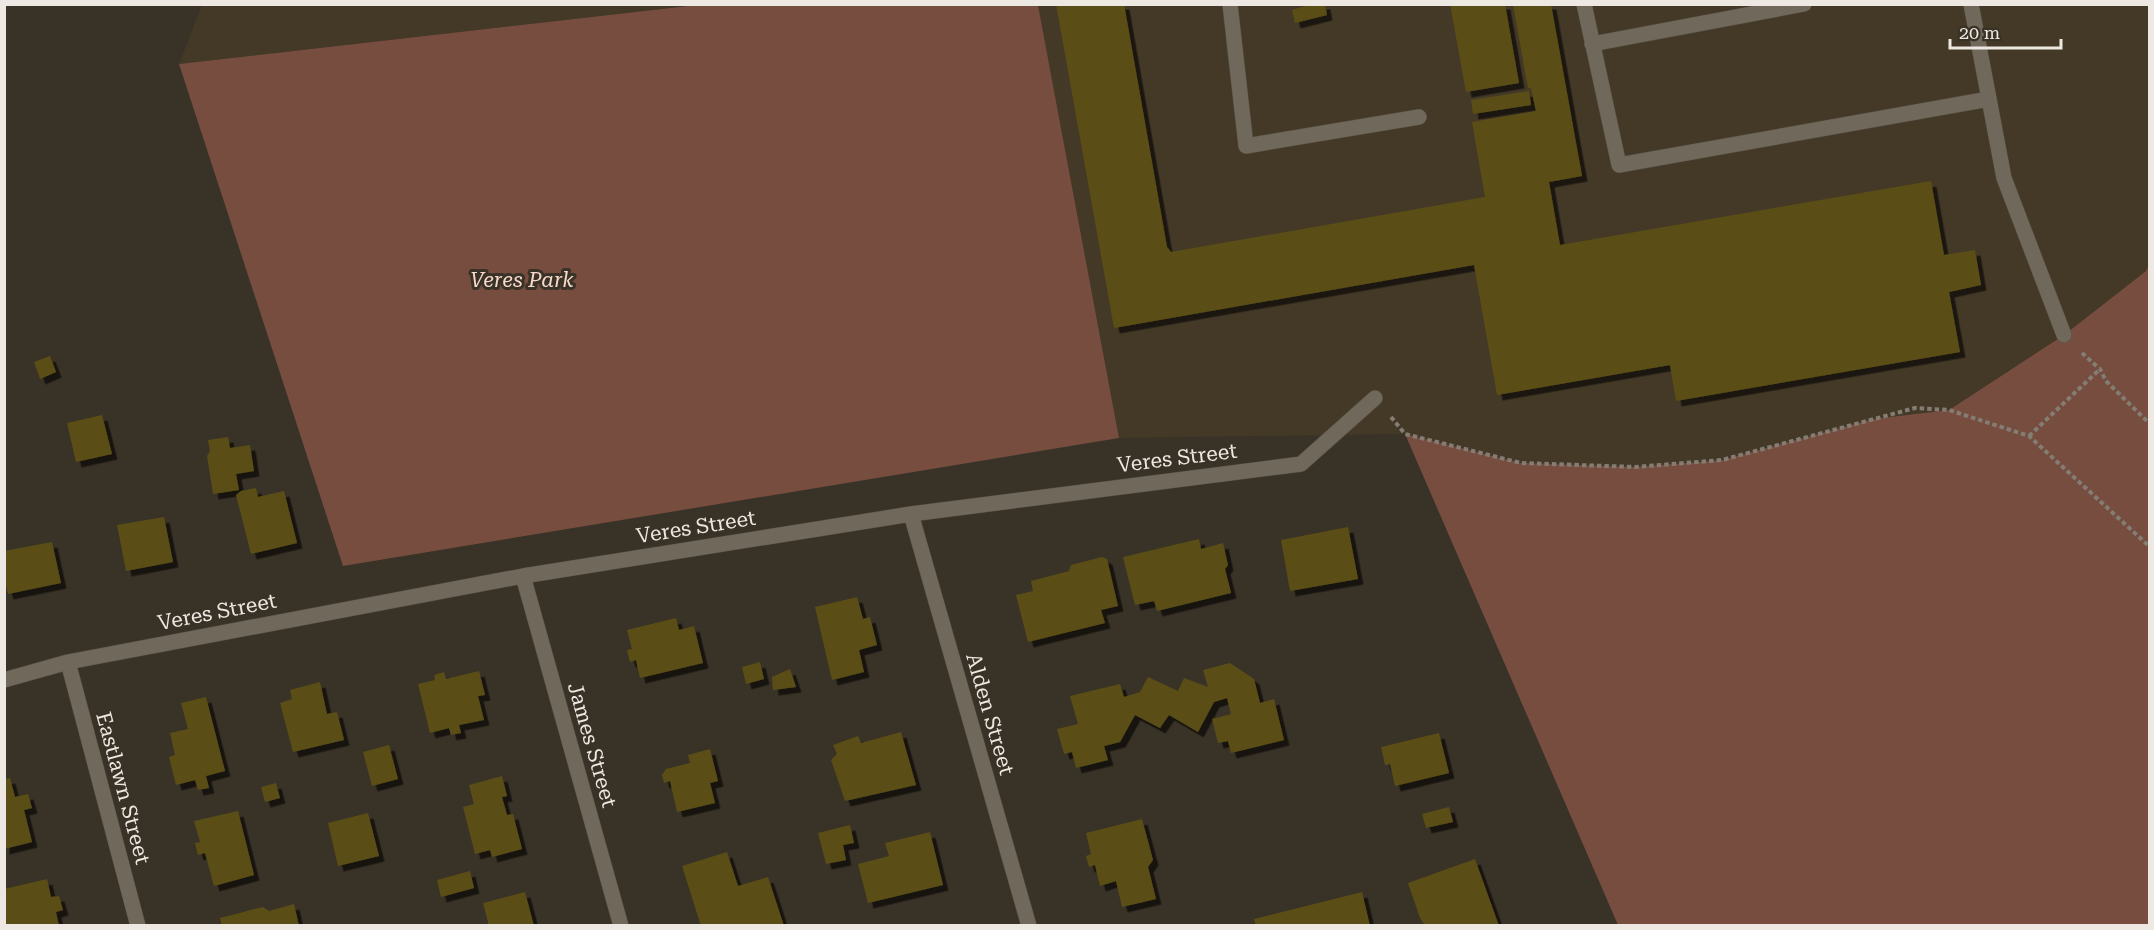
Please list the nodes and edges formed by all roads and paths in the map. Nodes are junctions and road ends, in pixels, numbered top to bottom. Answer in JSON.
{"nodes":[{"id":1,"x":1230,"y":4,"type":"edge"},
{"id":2,"x":1584,"y":4,"type":"edge"},
{"id":3,"x":1804,"y":4,"type":"edge"},
{"id":4,"x":1971,"y":4,"type":"edge"},
{"id":5,"x":1592,"y":44,"type":"junction"},
{"id":6,"x":1989,"y":99,"type":"junction"},
{"id":7,"x":1419,"y":117,"type":"dead end"},
{"id":8,"x":2064,"y":336,"type":"joint"},
{"id":9,"x":2100,"y":369,"type":"junction"},
{"id":10,"x":1375,"y":398,"type":"joint"},
{"id":11,"x":2150,"y":424,"type":"edge"},
{"id":12,"x":2029,"y":436,"type":"junction"},
{"id":13,"x":911,"y":514,"type":"junction"},
{"id":14,"x":2150,"y":547,"type":"edge"},
{"id":15,"x":523,"y":576,"type":"junction"},
{"id":16,"x":68,"y":662,"type":"junction"},
{"id":17,"x":4,"y":680,"type":"edge"},
{"id":18,"x":138,"y":926,"type":"edge"},
{"id":19,"x":621,"y":926,"type":"edge"},
{"id":20,"x":1029,"y":926,"type":"edge"}],
"edges":[{"from":1,"to":7,"type":"street"},
{"from":2,"to":5,"type":"street"},
{"from":3,"to":5,"type":"street"},
{"from":4,"to":6,"type":"street"},
{"from":5,"to":6,"type":"street"},
{"from":6,"to":8,"type":"street"},
{"from":8,"to":9,"type":"path"},
{"from":9,"to":11,"type":"path"},
{"from":9,"to":12,"type":"path"},
{"from":10,"to":12,"type":"path"},
{"from":10,"to":13,"type":"street","name":"Veres Street"},
{"from":12,"to":14,"type":"path"},
{"from":13,"to":15,"type":"street","name":"Veres Street"},
{"from":13,"to":20,"type":"street","name":"Alden Street"},
{"from":15,"to":16,"type":"street","name":"Veres Street"},
{"from":15,"to":19,"type":"street","name":"James Street"},
{"from":16,"to":17,"type":"street","name":"Veres Street"},
{"from":16,"to":18,"type":"street","name":"Eastlawn Street"}]}
